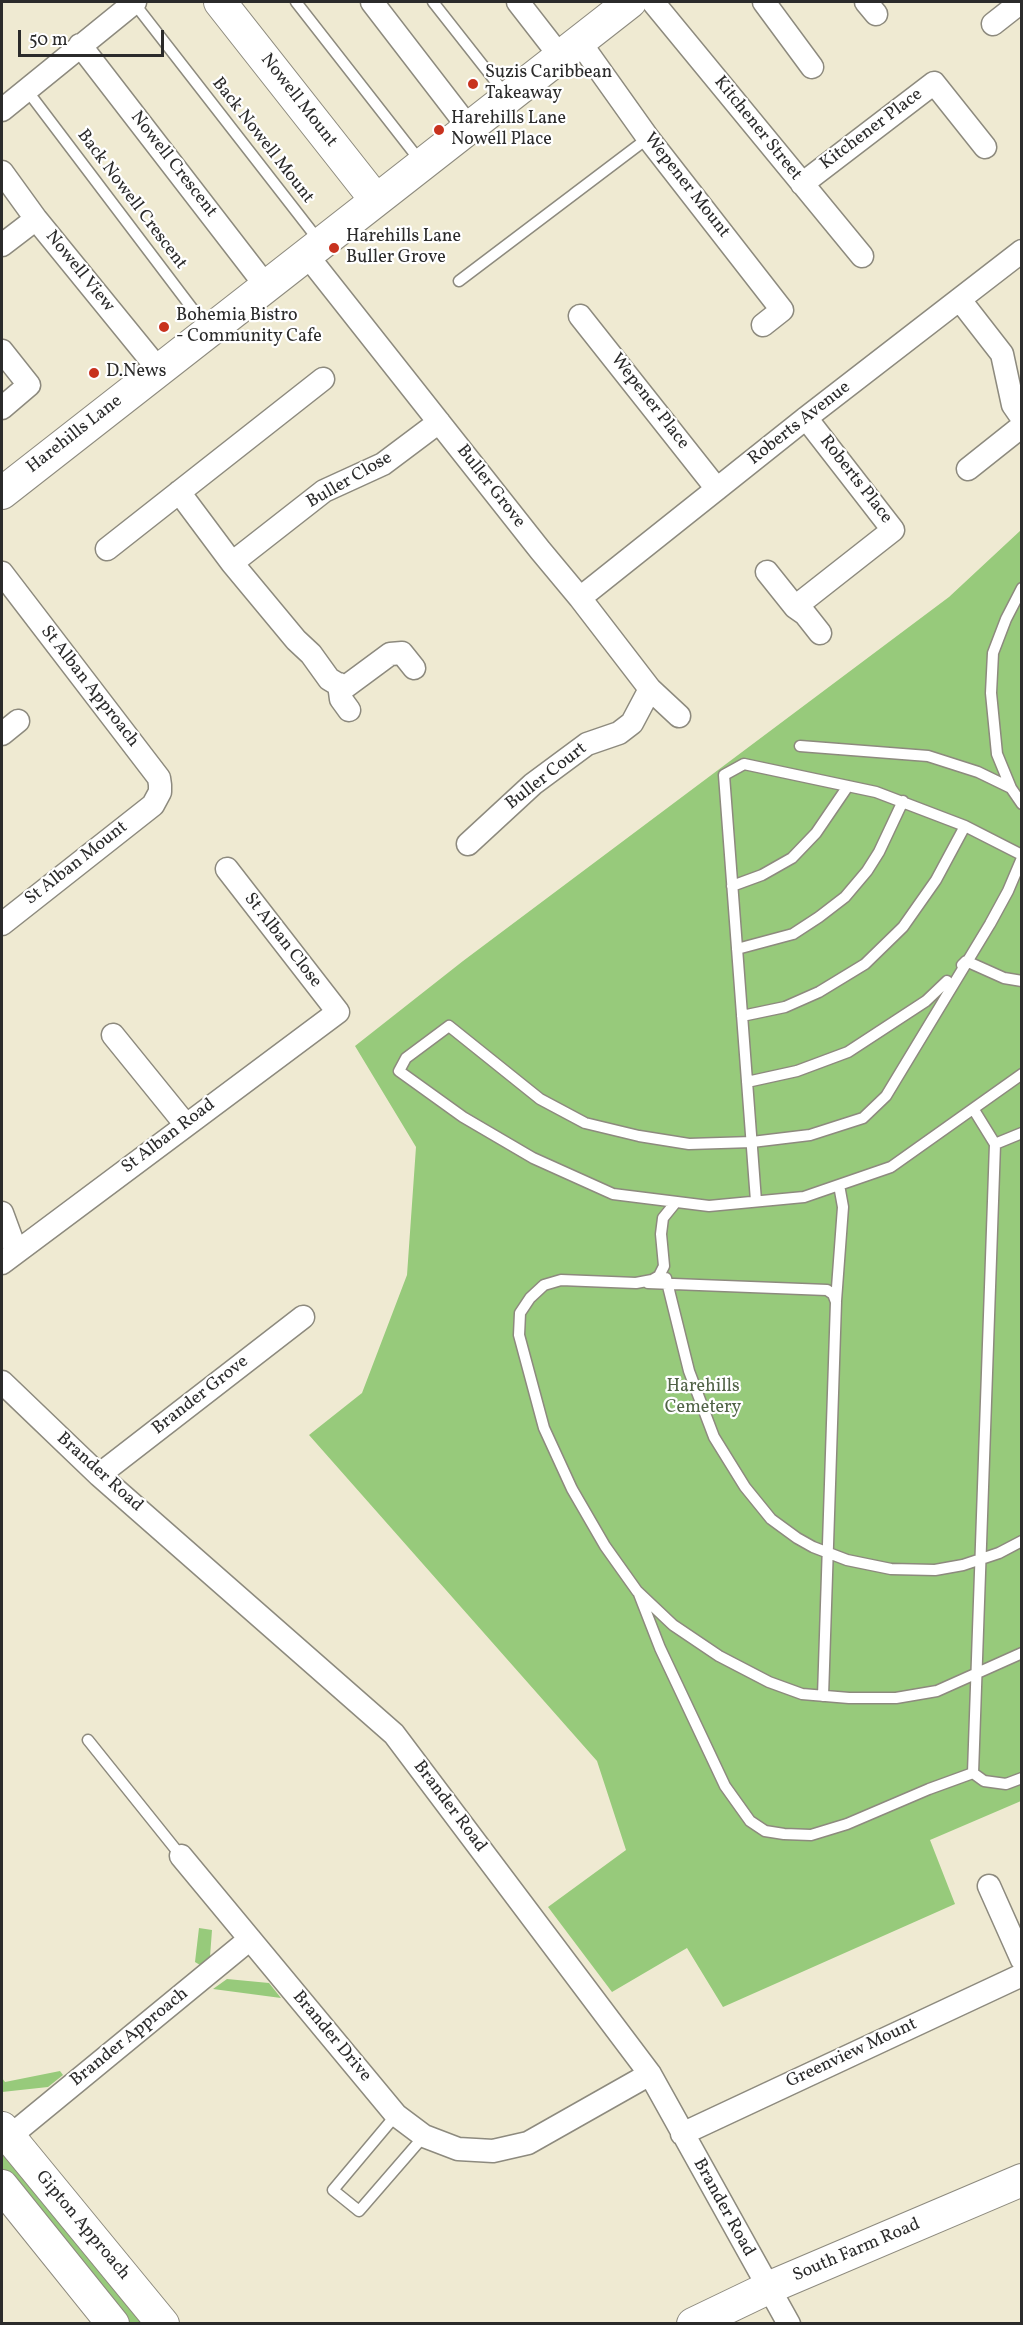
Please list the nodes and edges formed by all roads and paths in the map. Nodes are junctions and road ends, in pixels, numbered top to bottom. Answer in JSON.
{"nodes":[{"id":1,"x":134,"y":2,"type":"edge"},
{"id":2,"x":220,"y":2,"type":"edge"},
{"id":3,"x":296,"y":2,"type":"edge"},
{"id":4,"x":372,"y":2,"type":"edge"},
{"id":5,"x":433,"y":2,"type":"edge"},
{"id":6,"x":518,"y":2,"type":"edge"},
{"id":7,"x":653,"y":2,"type":"edge"},
{"id":8,"x":764,"y":2,"type":"edge"},
{"id":9,"x":1021,"y":2,"type":"edge"},
{"id":10,"x":621,"y":4,"type":"edge"},
{"id":11,"x":993,"y":24,"type":"dead end"},
{"id":12,"x":80,"y":45,"type":"junction"},
{"id":13,"x":569,"y":49,"type":"junction"},
{"id":14,"x":812,"y":67,"type":"dead end"},
{"id":15,"x":26,"y":89,"type":"junction"},
{"id":16,"x":508,"y":97,"type":"junction"},
{"id":17,"x":2,"y":110,"type":"edge"},
{"id":18,"x":469,"y":128,"type":"junction"},
{"id":19,"x":648,"y":138,"type":"junction"},
{"id":20,"x":985,"y":147,"type":"dead end"},
{"id":21,"x":422,"y":164,"type":"junction"},
{"id":22,"x":2,"y":172,"type":"edge"},
{"id":23,"x":802,"y":184,"type":"junction"},
{"id":24,"x":376,"y":200,"type":"junction"},
{"id":25,"x":36,"y":219,"type":"junction"},
{"id":26,"x":2,"y":244,"type":"edge"},
{"id":27,"x":314,"y":249,"type":"junction"},
{"id":28,"x":1022,"y":251,"type":"edge"},
{"id":29,"x":862,"y":256,"type":"dead end"},
{"id":30,"x":459,"y":281,"type":"dead end"},
{"id":31,"x":266,"y":286,"type":"junction"},
{"id":32,"x":960,"y":300,"type":"junction"},
{"id":33,"x":580,"y":316,"type":"dead end"},
{"id":34,"x":763,"y":325,"type":"dead end"},
{"id":35,"x":209,"y":330,"type":"junction"},
{"id":36,"x":2,"y":351,"type":"edge"},
{"id":37,"x":159,"y":370,"type":"junction"},
{"id":38,"x":323,"y":379,"type":"dead end"},
{"id":39,"x":2,"y":408,"type":"edge"},
{"id":40,"x":806,"y":418,"type":"junction"},
{"id":41,"x":1022,"y":418,"type":"edge"},
{"id":42,"x":439,"y":422,"type":"junction"},
{"id":43,"x":1022,"y":426,"type":"edge"},
{"id":44,"x":968,"y":469,"type":"dead end"},
{"id":45,"x":717,"y":489,"type":"junction"},
{"id":46,"x":179,"y":492,"type":"junction"},
{"id":47,"x":2,"y":493,"type":"edge"},
{"id":48,"x":107,"y":549,"type":"dead end"},
{"id":49,"x":232,"y":563,"type":"junction"},
{"id":50,"x":767,"y":572,"type":"dead end"},
{"id":51,"x":2,"y":573,"type":"edge"},
{"id":52,"x":1022,"y":588,"type":"edge"},
{"id":53,"x":580,"y":598,"type":"junction"},
{"id":54,"x":795,"y":607,"type":"junction"},
{"id":55,"x":820,"y":633,"type":"dead end"},
{"id":56,"x":414,"y":668,"type":"dead end"},
{"id":57,"x":339,"y":684,"type":"junction"},
{"id":58,"x":650,"y":689,"type":"junction"},
{"id":59,"x":349,"y":710,"type":"dead end"},
{"id":60,"x":679,"y":716,"type":"dead end"},
{"id":61,"x":800,"y":747,"type":"dead end"},
{"id":62,"x":848,"y":786,"type":"junction"},
{"id":63,"x":1011,"y":788,"type":"junction"},
{"id":64,"x":903,"y":801,"type":"junction"},
{"id":65,"x":1022,"y":804,"type":"edge"},
{"id":66,"x":153,"y":805,"type":"joint"},
{"id":67,"x":965,"y":826,"type":"junction"},
{"id":68,"x":468,"y":844,"type":"dead end"},
{"id":69,"x":1022,"y":856,"type":"edge"},
{"id":70,"x":227,"y":869,"type":"dead end"},
{"id":71,"x":732,"y":886,"type":"junction"},
{"id":72,"x":2,"y":924,"type":"edge"},
{"id":73,"x":737,"y":949,"type":"junction"},
{"id":74,"x":966,"y":961,"type":"junction"},
{"id":75,"x":1022,"y":981,"type":"edge"},
{"id":76,"x":338,"y":1012,"type":"joint"},
{"id":77,"x":742,"y":1016,"type":"junction"},
{"id":78,"x":113,"y":1035,"type":"dead end"},
{"id":79,"x":1022,"y":1074,"type":"edge"},
{"id":80,"x":747,"y":1082,"type":"junction"},
{"id":81,"x":974,"y":1110,"type":"junction"},
{"id":82,"x":186,"y":1125,"type":"junction"},
{"id":83,"x":1022,"y":1133,"type":"edge"},
{"id":84,"x":752,"y":1142,"type":"junction"},
{"id":85,"x":995,"y":1144,"type":"junction"},
{"id":86,"x":839,"y":1185,"type":"junction"},
{"id":87,"x":756,"y":1201,"type":"junction"},
{"id":88,"x":676,"y":1202,"type":"junction"},
{"id":89,"x":2,"y":1214,"type":"edge"},
{"id":90,"x":9,"y":1257,"type":"edge"},
{"id":91,"x":664,"y":1266,"type":"junction"},
{"id":92,"x":636,"y":1282,"type":"junction"},
{"id":93,"x":667,"y":1284,"type":"junction"},
{"id":94,"x":836,"y":1302,"type":"junction"},
{"id":95,"x":303,"y":1317,"type":"dead end"},
{"id":96,"x":2,"y":1382,"type":"edge"},
{"id":97,"x":99,"y":1475,"type":"junction"},
{"id":98,"x":1022,"y":1541,"type":"edge"},
{"id":99,"x":828,"y":1553,"type":"junction"},
{"id":100,"x":981,"y":1559,"type":"junction"},
{"id":101,"x":637,"y":1591,"type":"junction"},
{"id":102,"x":1022,"y":1653,"type":"edge"},
{"id":103,"x":977,"y":1673,"type":"junction"},
{"id":104,"x":823,"y":1696,"type":"junction"},
{"id":105,"x":88,"y":1740,"type":"dead end"},
{"id":106,"x":973,"y":1773,"type":"junction"},
{"id":107,"x":1022,"y":1778,"type":"edge"},
{"id":108,"x":181,"y":1856,"type":"joint"},
{"id":109,"x":989,"y":1886,"type":"dead end"},
{"id":110,"x":250,"y":1939,"type":"junction"},
{"id":111,"x":1022,"y":1960,"type":"edge"},
{"id":112,"x":1022,"y":1975,"type":"edge"},
{"id":113,"x":650,"y":2074,"type":"junction"},
{"id":114,"x":396,"y":2115,"type":"junction"},
{"id":115,"x":5,"y":2133,"type":"edge"},
{"id":116,"x":682,"y":2134,"type":"junction"},
{"id":117,"x":424,"y":2136,"type":"junction"},
{"id":118,"x":1022,"y":2180,"type":"edge"},
{"id":119,"x":2,"y":2186,"type":"edge"},
{"id":120,"x":768,"y":2288,"type":"junction"},
{"id":121,"x":113,"y":2324,"type":"edge"},
{"id":122,"x":163,"y":2324,"type":"edge"},
{"id":123,"x":693,"y":2324,"type":"edge"},
{"id":124,"x":789,"y":2324,"type":"edge"}],
"edges":[{"from":1,"to":12,"type":"street"},
{"from":1,"to":27,"type":"lane","name":"Back Nowell Mount"},
{"from":2,"to":24,"type":"street","name":"Nowell Mount"},
{"from":3,"to":21,"type":"lane"},
{"from":4,"to":18,"type":"street"},
{"from":5,"to":16,"type":"lane"},
{"from":6,"to":13,"type":"street","name":"Wepener Mount"},
{"from":7,"to":23,"type":"street","name":"Kitchener Street"},
{"from":8,"to":14,"type":"street"},
{"from":9,"to":11,"type":"street"},
{"from":10,"to":13,"type":"street","name":"Harehills Lane"},
{"from":12,"to":15,"type":"street"},
{"from":12,"to":31,"type":"street","name":"Nowell Crescent"},
{"from":13,"to":16,"type":"street","name":"Harehills Lane"},
{"from":13,"to":19,"type":"street","name":"Wepener Mount"},
{"from":15,"to":17,"type":"street"},
{"from":15,"to":35,"type":"lane","name":"Back Nowell Crescent"},
{"from":16,"to":18,"type":"street","name":"Harehills Lane"},
{"from":18,"to":21,"type":"street","name":"Harehills Lane"},
{"from":19,"to":30,"type":"lane"},
{"from":19,"to":34,"type":"street","name":"Wepener Mount"},
{"from":20,"to":23,"type":"street","name":"Kitchener Place"},
{"from":21,"to":24,"type":"street","name":"Harehills Lane"},
{"from":22,"to":25,"type":"street","name":"Nowell View"},
{"from":23,"to":29,"type":"street","name":"Kitchener Street"},
{"from":24,"to":27,"type":"street","name":"Harehills Lane"},
{"from":25,"to":26,"type":"street"},
{"from":25,"to":37,"type":"street","name":"Nowell View"},
{"from":27,"to":31,"type":"street","name":"Harehills Lane"},
{"from":27,"to":42,"type":"street","name":"Buller Grove"},
{"from":28,"to":32,"type":"street","name":"Roberts Avenue"},
{"from":31,"to":35,"type":"street","name":"Harehills Lane"},
{"from":32,"to":40,"type":"street","name":"Roberts Avenue"},
{"from":32,"to":41,"type":"street"},
{"from":33,"to":45,"type":"street","name":"Wepener Place"},
{"from":35,"to":37,"type":"street","name":"Harehills Lane"},
{"from":36,"to":39,"type":"street"},
{"from":37,"to":47,"type":"street","name":"Harehills Lane"},
{"from":38,"to":46,"type":"street"},
{"from":40,"to":45,"type":"street","name":"Roberts Avenue"},
{"from":40,"to":54,"type":"street","name":"Roberts Place"},
{"from":42,"to":49,"type":"street","name":"Buller Close"},
{"from":42,"to":53,"type":"street","name":"Buller Grove"},
{"from":43,"to":44,"type":"street"},
{"from":45,"to":53,"type":"street","name":"Roberts Avenue"},
{"from":46,"to":48,"type":"street"},
{"from":46,"to":49,"type":"street"},
{"from":49,"to":57,"type":"street"},
{"from":50,"to":54,"type":"street"},
{"from":51,"to":66,"type":"street","name":"St Alban Approach"},
{"from":52,"to":63,"type":"lane"},
{"from":53,"to":58,"type":"street","name":"Buller Grove"},
{"from":54,"to":55,"type":"street"},
{"from":56,"to":57,"type":"street"},
{"from":57,"to":59,"type":"street"},
{"from":58,"to":60,"type":"street","name":"Buller Grove"},
{"from":58,"to":68,"type":"street","name":"Buller Court"},
{"from":61,"to":63,"type":"lane"},
{"from":62,"to":64,"type":"lane"},
{"from":62,"to":71,"type":"lane"},
{"from":62,"to":71,"type":"lane"},
{"from":63,"to":65,"type":"lane"},
{"from":64,"to":67,"type":"lane"},
{"from":64,"to":73,"type":"lane"},
{"from":66,"to":72,"type":"street","name":"St Alban Mount"},
{"from":67,"to":69,"type":"lane"},
{"from":67,"to":77,"type":"lane"},
{"from":69,"to":74,"type":"lane"},
{"from":70,"to":76,"type":"street","name":"St Alban Close"},
{"from":71,"to":73,"type":"lane"},
{"from":73,"to":77,"type":"lane"},
{"from":74,"to":75,"type":"lane"},
{"from":74,"to":80,"type":"lane"},
{"from":74,"to":84,"type":"lane"},
{"from":76,"to":82,"type":"street","name":"St Alban Road"},
{"from":77,"to":80,"type":"lane"},
{"from":78,"to":82,"type":"street"},
{"from":79,"to":81,"type":"lane"},
{"from":80,"to":84,"type":"lane"},
{"from":81,"to":85,"type":"lane"},
{"from":81,"to":86,"type":"lane"},
{"from":82,"to":90,"type":"street","name":"St Alban Road"},
{"from":83,"to":85,"type":"lane"},
{"from":84,"to":87,"type":"lane"},
{"from":84,"to":88,"type":"lane"},
{"from":85,"to":100,"type":"lane"},
{"from":86,"to":87,"type":"lane"},
{"from":86,"to":94,"type":"lane"},
{"from":87,"to":88,"type":"lane"},
{"from":88,"to":91,"type":"lane"},
{"from":89,"to":90,"type":"street"},
{"from":91,"to":92,"type":"lane"},
{"from":91,"to":93,"type":"lane"},
{"from":92,"to":93,"type":"lane"},
{"from":92,"to":101,"type":"lane"},
{"from":93,"to":94,"type":"lane"},
{"from":93,"to":99,"type":"lane"},
{"from":94,"to":99,"type":"lane"},
{"from":95,"to":97,"type":"street","name":"Brander Grove"},
{"from":96,"to":97,"type":"street","name":"Brander Road"},
{"from":97,"to":113,"type":"street","name":"Brander Road"},
{"from":98,"to":100,"type":"lane"},
{"from":99,"to":100,"type":"lane"},
{"from":99,"to":104,"type":"lane"},
{"from":100,"to":103,"type":"lane"},
{"from":101,"to":104,"type":"lane"},
{"from":101,"to":106,"type":"lane"},
{"from":102,"to":103,"type":"lane"},
{"from":103,"to":104,"type":"lane"},
{"from":103,"to":106,"type":"lane"},
{"from":105,"to":108,"type":"lane","name":"Brander Drive"},
{"from":106,"to":107,"type":"lane"},
{"from":108,"to":110,"type":"street","name":"Brander Drive"},
{"from":109,"to":111,"type":"street"},
{"from":110,"to":114,"type":"street","name":"Brander Drive"},
{"from":110,"to":115,"type":"street","name":"Brander Approach"},
{"from":112,"to":116,"type":"street","name":"Greenview Mount"},
{"from":113,"to":116,"type":"street","name":"Brander Road"},
{"from":113,"to":117,"type":"street","name":"Brander Drive"},
{"from":114,"to":117,"type":"street","name":"Brander Drive"},
{"from":114,"to":117,"type":"lane"},
{"from":115,"to":122,"type":"street","name":"Gipton Approach"},
{"from":116,"to":120,"type":"street","name":"Brander Road"},
{"from":118,"to":120,"type":"street","name":"South Farm Road"},
{"from":119,"to":121,"type":"street","name":"Gipton Approach"},
{"from":120,"to":123,"type":"street","name":"South Farm Road"},
{"from":120,"to":124,"type":"street","name":"Brander Road"}]}
